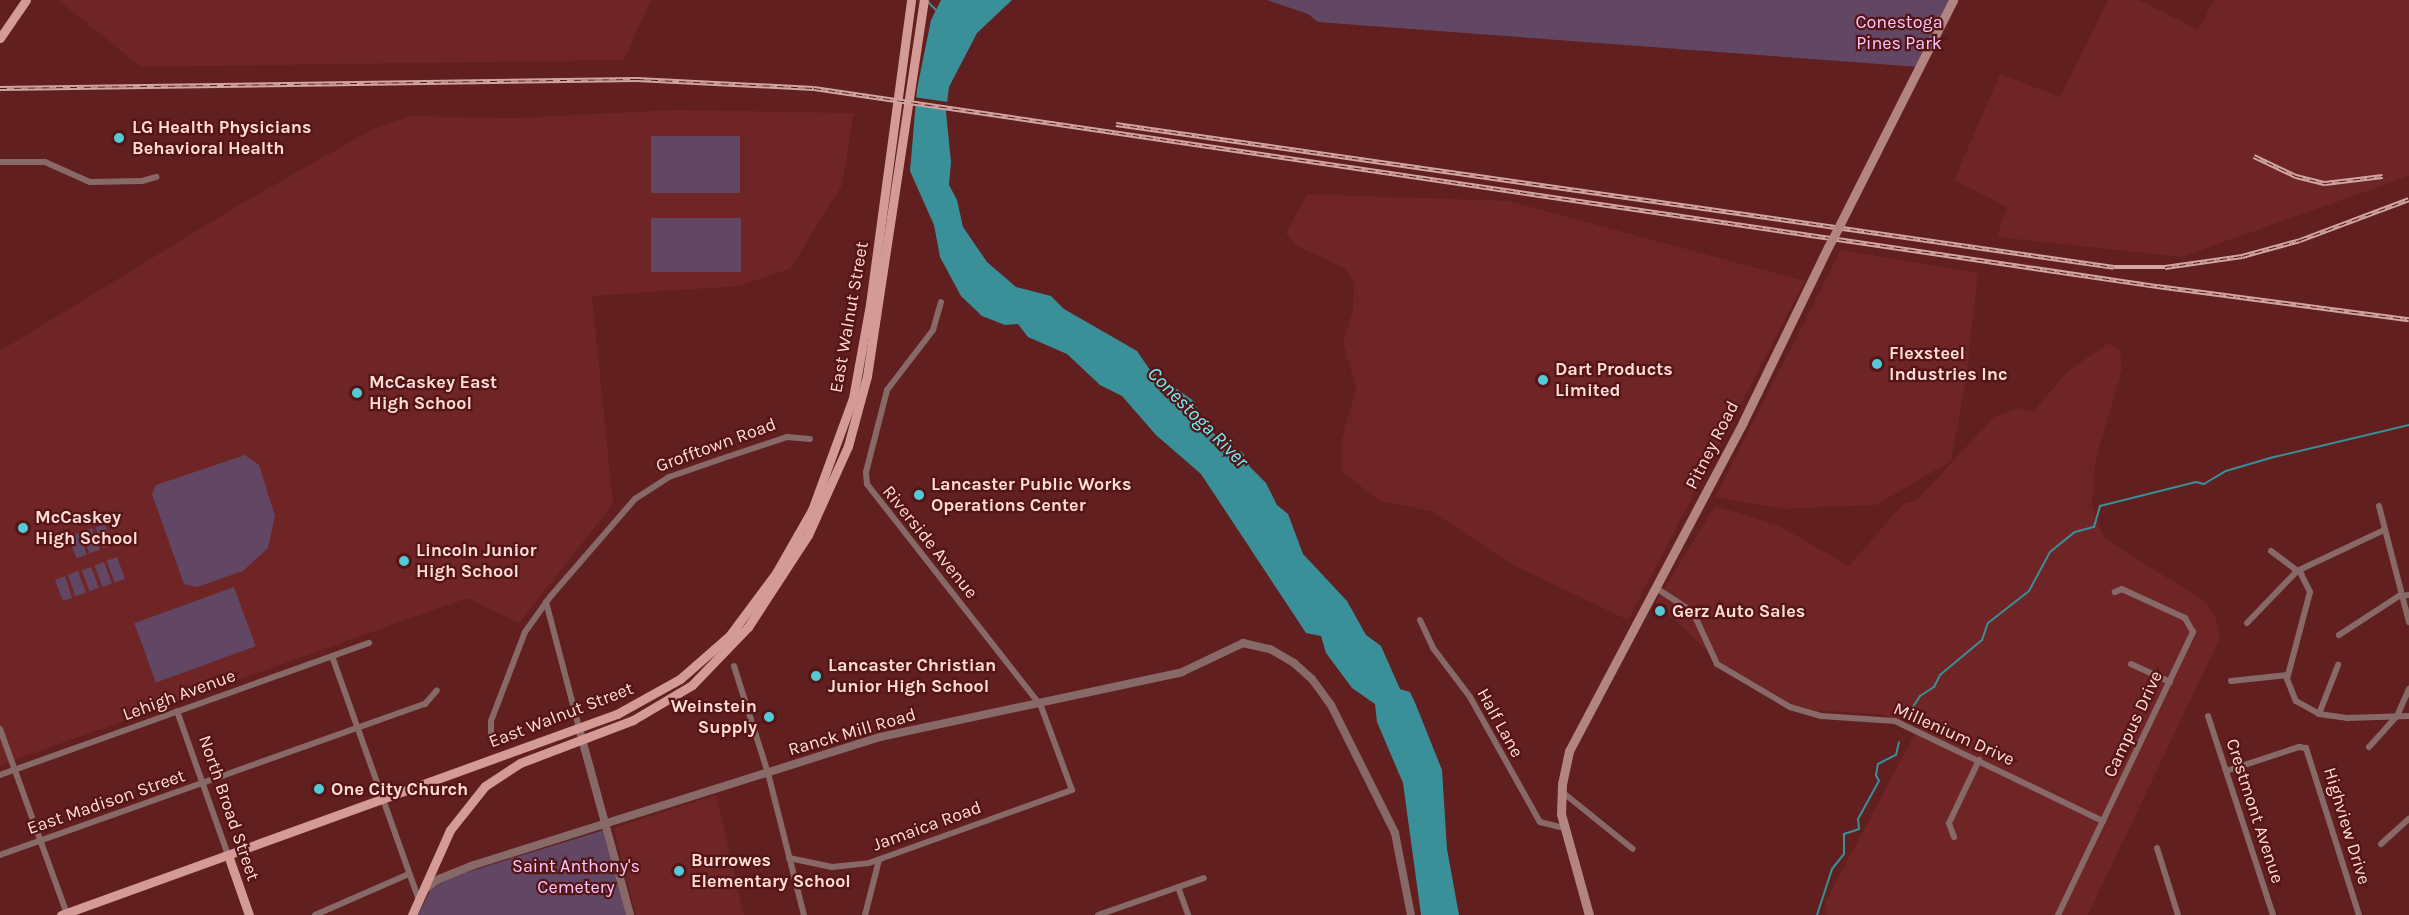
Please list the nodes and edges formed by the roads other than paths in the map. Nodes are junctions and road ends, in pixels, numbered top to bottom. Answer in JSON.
{"nodes":[{"id":1,"x":26,"y":0,"type":"edge"},
{"id":2,"x":911,"y":0,"type":"edge"},
{"id":3,"x":924,"y":0,"type":"edge"},
{"id":4,"x":1953,"y":0,"type":"edge"},
{"id":5,"x":0,"y":38,"type":"edge"},
{"id":6,"x":0,"y":162,"type":"edge"},
{"id":7,"x":156,"y":177,"type":"dead end"},
{"id":8,"x":941,"y":302,"type":"dead end"},
{"id":9,"x":810,"y":439,"type":"dead end"},
{"id":10,"x":2379,"y":506,"type":"dead end"},
{"id":11,"x":2384,"y":530,"type":"junction"},
{"id":12,"x":2271,"y":551,"type":"dead end"},
{"id":13,"x":2297,"y":571,"type":"junction"},
{"id":14,"x":1656,"y":588,"type":"junction"},
{"id":15,"x":2115,"y":592,"type":"dead end"},
{"id":16,"x":2409,"y":595,"type":"edge"},
{"id":17,"x":2399,"y":596,"type":"junction"},
{"id":18,"x":546,"y":602,"type":"junction"},
{"id":19,"x":1420,"y":620,"type":"dead end"},
{"id":20,"x":2409,"y":622,"type":"edge"},
{"id":21,"x":2247,"y":623,"type":"dead end"},
{"id":22,"x":2339,"y":635,"type":"dead end"},
{"id":23,"x":369,"y":643,"type":"dead end"},
{"id":24,"x":332,"y":656,"type":"junction"},
{"id":25,"x":2131,"y":664,"type":"dead end"},
{"id":26,"x":2338,"y":665,"type":"dead end"},
{"id":27,"x":734,"y":666,"type":"dead end"},
{"id":28,"x":2288,"y":675,"type":"junction"},
{"id":29,"x":2231,"y":681,"type":"dead end"},
{"id":30,"x":2169,"y":682,"type":"junction"},
{"id":31,"x":2409,"y":689,"type":"edge"},
{"id":32,"x":437,"y":690,"type":"dead end"},
{"id":33,"x":1039,"y":702,"type":"junction"},
{"id":34,"x":177,"y":711,"type":"junction"},
{"id":35,"x":2319,"y":714,"type":"junction"},
{"id":36,"x":2208,"y":716,"type":"dead end"},
{"id":37,"x":2397,"y":716,"type":"junction"},
{"id":38,"x":2409,"y":716,"type":"edge"},
{"id":39,"x":358,"y":728,"type":"junction"},
{"id":40,"x":579,"y":728,"type":"junction"},
{"id":41,"x":0,"y":729,"type":"edge"},
{"id":42,"x":491,"y":739,"type":"dead end"},
{"id":43,"x":584,"y":739,"type":"junction"},
{"id":44,"x":2370,"y":747,"type":"dead end"},
{"id":45,"x":1979,"y":760,"type":"junction"},
{"id":46,"x":15,"y":770,"type":"junction"},
{"id":47,"x":2226,"y":771,"type":"junction"},
{"id":48,"x":768,"y":773,"type":"junction"},
{"id":49,"x":0,"y":775,"type":"edge"},
{"id":50,"x":202,"y":784,"type":"junction"},
{"id":51,"x":1072,"y":790,"type":"joint"},
{"id":52,"x":1561,"y":791,"type":"junction"},
{"id":53,"x":383,"y":800,"type":"junction"},
{"id":54,"x":2409,"y":819,"type":"edge"},
{"id":55,"x":2103,"y":820,"type":"junction"},
{"id":56,"x":606,"y":824,"type":"junction"},
{"id":57,"x":1564,"y":828,"type":"junction"},
{"id":58,"x":1954,"y":837,"type":"dead end"},
{"id":59,"x":40,"y":841,"type":"junction"},
{"id":60,"x":2381,"y":844,"type":"dead end"},
{"id":61,"x":2157,"y":848,"type":"dead end"},
{"id":62,"x":1633,"y":849,"type":"dead end"},
{"id":63,"x":0,"y":855,"type":"edge"},
{"id":64,"x":228,"y":855,"type":"junction"},
{"id":65,"x":789,"y":858,"type":"junction"},
{"id":66,"x":879,"y":860,"type":"junction"},
{"id":67,"x":474,"y":865,"type":"junction"},
{"id":68,"x":463,"y":866,"type":"dead end"},
{"id":69,"x":409,"y":874,"type":"junction"},
{"id":70,"x":1204,"y":878,"type":"dead end"},
{"id":71,"x":1178,"y":887,"type":"junction"},
{"id":72,"x":424,"y":890,"type":"junction"},
{"id":73,"x":418,"y":903,"type":"junction"},
{"id":74,"x":65,"y":914,"type":"edge"},
{"id":75,"x":249,"y":915,"type":"edge"},
{"id":76,"x":315,"y":915,"type":"edge"},
{"id":77,"x":412,"y":915,"type":"edge"},
{"id":78,"x":630,"y":915,"type":"edge"},
{"id":79,"x":804,"y":915,"type":"edge"},
{"id":80,"x":865,"y":915,"type":"edge"},
{"id":81,"x":1098,"y":915,"type":"edge"},
{"id":82,"x":1188,"y":915,"type":"edge"},
{"id":83,"x":1411,"y":915,"type":"edge"},
{"id":84,"x":1589,"y":915,"type":"edge"},
{"id":85,"x":2058,"y":915,"type":"edge"},
{"id":86,"x":2178,"y":915,"type":"edge"},
{"id":87,"x":2273,"y":915,"type":"edge"},
{"id":88,"x":2359,"y":915,"type":"edge"}],
"edges":[{"from":1,"to":5,"type":"main road"},
{"from":2,"to":40,"type":"main road","name":"East Walnut Street"},
{"from":3,"to":43,"type":"main road","name":"East Walnut Street"},
{"from":4,"to":14,"type":"main road","name":"Pitney Road","bridge":true},
{"from":6,"to":7,"type":"street"},
{"from":8,"to":33,"type":"street","name":"Riverside Avenue"},
{"from":9,"to":18,"type":"street","name":"Grofftown Road"},
{"from":10,"to":11,"type":"street"},
{"from":11,"to":13,"type":"street"},
{"from":11,"to":17,"type":"street"},
{"from":12,"to":13,"type":"street"},
{"from":13,"to":21,"type":"street"},
{"from":13,"to":28,"type":"street"},
{"from":14,"to":45,"type":"street","name":"Millenium Drive"},
{"from":14,"to":52,"type":"main road","name":"Pitney Road"},
{"from":15,"to":30,"type":"street","name":"Campus Drive"},
{"from":16,"to":17,"type":"street"},
{"from":17,"to":20,"type":"street"},
{"from":17,"to":22,"type":"street"},
{"from":18,"to":40,"type":"street"},
{"from":18,"to":42,"type":"street","name":"Grofftown Road"},
{"from":19,"to":57,"type":"street","name":"Half Lane"},
{"from":23,"to":24,"type":"street","name":"Lehigh Avenue"},
{"from":24,"to":34,"type":"street","name":"Lehigh Avenue"},
{"from":24,"to":39,"type":"street"},
{"from":25,"to":30,"type":"street"},
{"from":26,"to":35,"type":"street"},
{"from":27,"to":48,"type":"street"},
{"from":28,"to":29,"type":"street"},
{"from":28,"to":35,"type":"street"},
{"from":30,"to":55,"type":"street","name":"Campus Drive"},
{"from":31,"to":37,"type":"street"},
{"from":32,"to":39,"type":"street","name":"East Madison Street"},
{"from":33,"to":48,"type":"street","name":"Ranck Mill Road"},
{"from":33,"to":51,"type":"street","name":"Riverside Avenue"},
{"from":33,"to":83,"type":"street","name":"Ranck Mill Road"},
{"from":34,"to":46,"type":"street","name":"Lehigh Avenue"},
{"from":34,"to":50,"type":"street","name":"North Broad Street"},
{"from":35,"to":37,"type":"street"},
{"from":36,"to":47,"type":"street","name":"Crestmont Avenue"},
{"from":37,"to":38,"type":"street"},
{"from":37,"to":44,"type":"street"},
{"from":39,"to":50,"type":"street","name":"East Madison Street"},
{"from":39,"to":53,"type":"street"},
{"from":40,"to":43,"type":"street"},
{"from":40,"to":53,"type":"main road","name":"East Walnut Street"},
{"from":41,"to":46,"type":"street"},
{"from":43,"to":56,"type":"street"},
{"from":43,"to":72,"type":"main road","name":"East Walnut Street"},
{"from":45,"to":55,"type":"street","name":"Millenium Drive"},
{"from":45,"to":58,"type":"street"},
{"from":46,"to":49,"type":"street","name":"Lehigh Avenue"},
{"from":46,"to":59,"type":"street"},
{"from":47,"to":87,"type":"street","name":"Crestmont Avenue"},
{"from":47,"to":88,"type":"street","name":"Highview Drive"},
{"from":48,"to":56,"type":"street","name":"Ranck Mill Road"},
{"from":48,"to":65,"type":"street"},
{"from":50,"to":59,"type":"street","name":"East Madison Street"},
{"from":50,"to":64,"type":"street","name":"North Broad Street"},
{"from":51,"to":66,"type":"street","name":"Jamaica Road"},
{"from":52,"to":57,"type":"main road","name":"Pitney Road"},
{"from":52,"to":62,"type":"street"},
{"from":53,"to":64,"type":"main road","name":"East Walnut Street"},
{"from":53,"to":69,"type":"street"},
{"from":54,"to":60,"type":"street"},
{"from":55,"to":85,"type":"street","name":"Campus Drive"},
{"from":56,"to":67,"type":"street","name":"Ranck Mill Road"},
{"from":56,"to":78,"type":"street"},
{"from":57,"to":84,"type":"main road","name":"Pitney Road"},
{"from":59,"to":63,"type":"street","name":"East Madison Street"},
{"from":59,"to":74,"type":"street"},
{"from":61,"to":86,"type":"street"},
{"from":64,"to":74,"type":"main road","name":"East Walnut Street"},
{"from":64,"to":75,"type":"main road","name":"North Broad Street"},
{"from":65,"to":66,"type":"street","name":"Jamaica Road"},
{"from":65,"to":79,"type":"street"},
{"from":66,"to":80,"type":"street"},
{"from":67,"to":68,"type":"street","name":"Ranck Mill Road"},
{"from":67,"to":72,"type":"street","name":"Ranck Mill Road"},
{"from":69,"to":73,"type":"street"},
{"from":69,"to":76,"type":"street"},
{"from":70,"to":71,"type":"street"},
{"from":71,"to":81,"type":"street"},
{"from":71,"to":82,"type":"street"},
{"from":72,"to":73,"type":"main road"},
{"from":73,"to":77,"type":"main road"}]}
